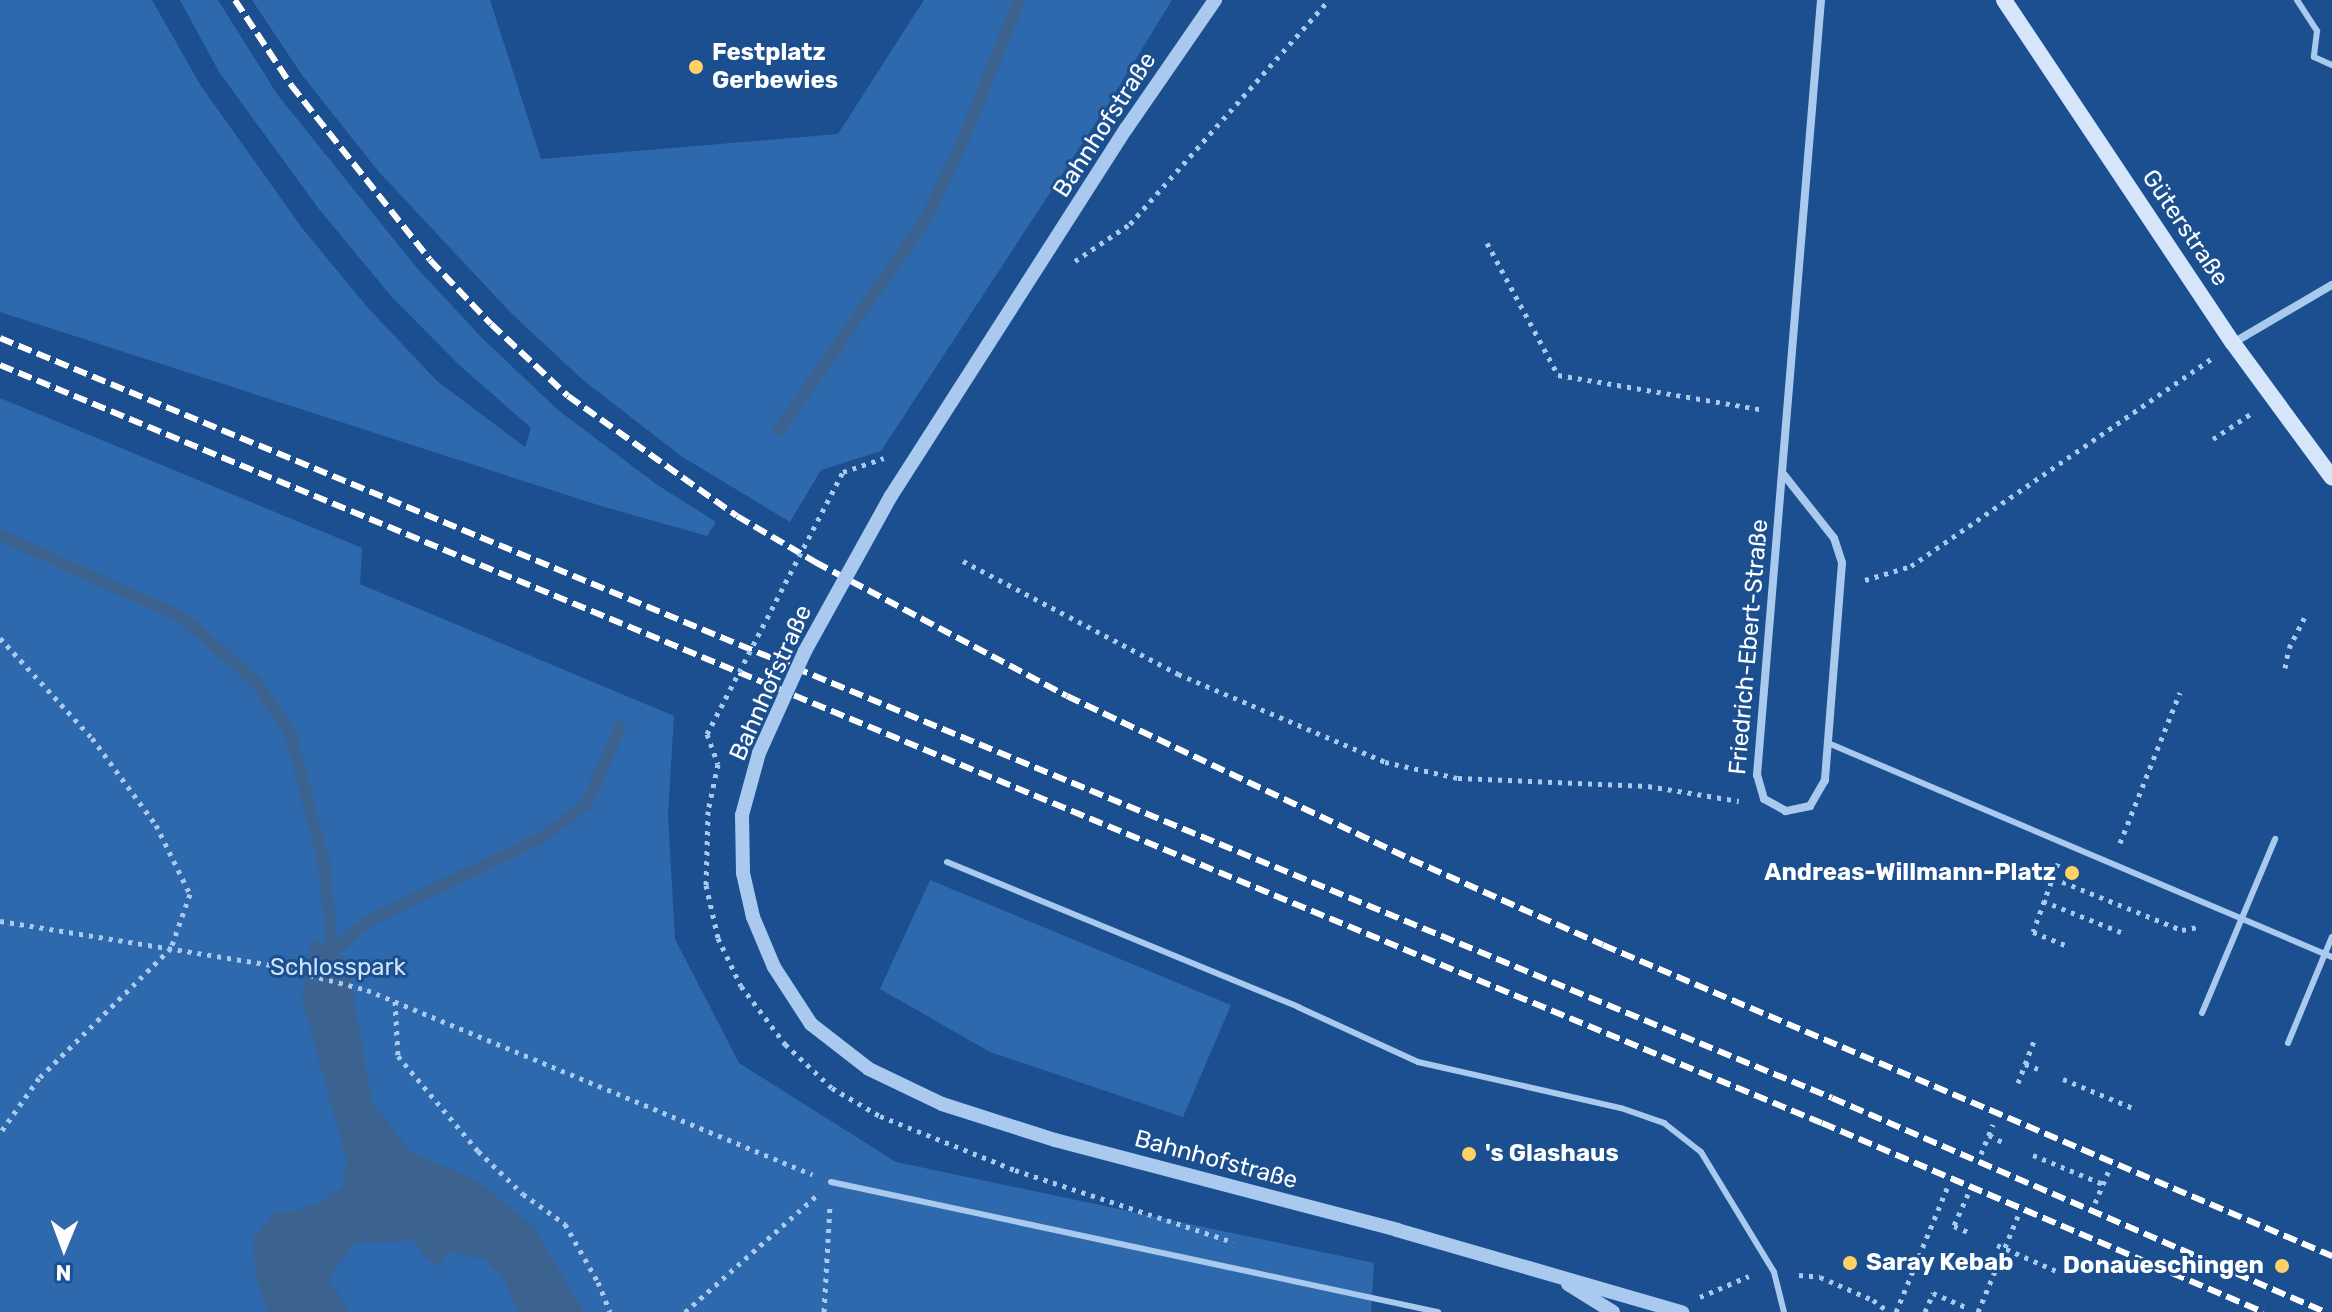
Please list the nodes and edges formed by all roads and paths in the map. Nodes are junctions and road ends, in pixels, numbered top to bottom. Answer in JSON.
{"nodes":[{"id":1,"x":1215,"y":0,"type":"edge"},
{"id":2,"x":1329,"y":0,"type":"edge"},
{"id":3,"x":1821,"y":0,"type":"edge"},
{"id":4,"x":2004,"y":0,"type":"edge"},
{"id":5,"x":2297,"y":0,"type":"edge"},
{"id":6,"x":2332,"y":65,"type":"edge"},
{"id":7,"x":1487,"y":243,"type":"dead end"},
{"id":8,"x":1067,"y":266,"type":"dead end"},
{"id":9,"x":2332,"y":285,"type":"edge"},
{"id":10,"x":2233,"y":343,"type":"junction"},
{"id":11,"x":2274,"y":398,"type":"junction"},
{"id":12,"x":1788,"y":414,"type":"junction"},
{"id":13,"x":2213,"y":439,"type":"dead end"},
{"id":14,"x":843,"y":472,"type":"dead end"},
{"id":15,"x":1784,"y":475,"type":"junction"},
{"id":16,"x":2332,"y":478,"type":"edge"},
{"id":17,"x":963,"y":561,"type":"dead end"},
{"id":18,"x":1841,"y":587,"type":"junction"},
{"id":19,"x":2304,"y":618,"type":"dead end"},
{"id":20,"x":0,"y":638,"type":"edge"},
{"id":21,"x":2285,"y":668,"type":"dead end"},
{"id":22,"x":2180,"y":692,"type":"dead end"},
{"id":23,"x":707,"y":734,"type":"dead end"},
{"id":24,"x":1828,"y":743,"type":"junction"},
{"id":25,"x":1764,"y":799,"type":"junction"},
{"id":26,"x":2275,"y":839,"type":"dead end"},
{"id":27,"x":2066,"y":843,"type":"junction"},
{"id":28,"x":947,"y":862,"type":"dead end"},
{"id":29,"x":2112,"y":863,"type":"junction"},
{"id":30,"x":2053,"y":878,"type":"junction"},
{"id":31,"x":2043,"y":901,"type":"junction"},
{"id":32,"x":2242,"y":918,"type":"junction"},
{"id":33,"x":0,"y":921,"type":"edge"},
{"id":34,"x":2121,"y":932,"type":"dead end"},
{"id":35,"x":2332,"y":937,"type":"edge"},
{"id":36,"x":2067,"y":946,"type":"dead end"},
{"id":37,"x":171,"y":948,"type":"junction"},
{"id":38,"x":2328,"y":955,"type":"edge"},
{"id":39,"x":395,"y":1001,"type":"junction"},
{"id":40,"x":2202,"y":1013,"type":"dead end"},
{"id":41,"x":2035,"y":1038,"type":"dead end"},
{"id":42,"x":2288,"y":1043,"type":"dead end"},
{"id":43,"x":2025,"y":1064,"type":"junction"},
{"id":44,"x":2038,"y":1069,"type":"dead end"},
{"id":45,"x":2063,"y":1079,"type":"dead end"},
{"id":46,"x":2018,"y":1083,"type":"dead end"},
{"id":47,"x":2133,"y":1108,"type":"dead end"},
{"id":48,"x":1993,"y":1124,"type":"dead end"},
{"id":49,"x":0,"y":1133,"type":"edge"},
{"id":50,"x":1989,"y":1135,"type":"junction"},
{"id":51,"x":2004,"y":1143,"type":"dead end"},
{"id":52,"x":1981,"y":1154,"type":"dead end"},
{"id":53,"x":2033,"y":1155,"type":"dead end"},
{"id":54,"x":2108,"y":1172,"type":"dead end"},
{"id":55,"x":831,"y":1182,"type":"junction"},
{"id":56,"x":2103,"y":1184,"type":"junction"},
{"id":57,"x":1948,"y":1186,"type":"dead end"},
{"id":58,"x":1968,"y":1194,"type":"dead end"},
{"id":59,"x":2095,"y":1203,"type":"dead end"},
{"id":60,"x":2018,"y":1216,"type":"dead end"},
{"id":61,"x":1968,"y":1232,"type":"dead end"},
{"id":62,"x":1997,"y":1245,"type":"dead end"},
{"id":63,"x":2061,"y":1273,"type":"dead end"},
{"id":64,"x":1554,"y":1276,"type":"junction"},
{"id":65,"x":1970,"y":1309,"type":"dead end"},
{"id":66,"x":610,"y":1312,"type":"edge"},
{"id":67,"x":685,"y":1312,"type":"edge"},
{"id":68,"x":824,"y":1312,"type":"edge"},
{"id":69,"x":1438,"y":1312,"type":"edge"},
{"id":70,"x":1613,"y":1312,"type":"edge"},
{"id":71,"x":1682,"y":1312,"type":"edge"},
{"id":72,"x":1784,"y":1312,"type":"edge"},
{"id":73,"x":1896,"y":1312,"type":"edge"},
{"id":74,"x":1925,"y":1312,"type":"edge"},
{"id":75,"x":1978,"y":1312,"type":"edge"}],
"edges":[{"from":1,"to":64,"type":"street","name":"Bahnhofstraße","bridge":true},
{"from":2,"to":8,"type":"path"},
{"from":3,"to":12,"type":"street","name":"Friedrich-Ebert-Straße"},
{"from":4,"to":10,"type":"main road","name":"Güterstraße"},
{"from":5,"to":6,"type":"lane"},
{"from":7,"to":12,"type":"path"},
{"from":9,"to":10,"type":"street"},
{"from":10,"to":11,"type":"main road","name":"Güterstraße"},
{"from":10,"to":18,"type":"path"},
{"from":11,"to":13,"type":"path"},
{"from":11,"to":16,"type":"main road","name":"Güterstraße"},
{"from":12,"to":15,"type":"street","name":"Friedrich-Ebert-Straße"},
{"from":14,"to":23,"type":"path","bridge":true},
{"from":15,"to":18,"type":"street","name":"Friedrich-Ebert-Straße"},
{"from":15,"to":25,"type":"street","name":"Friedrich-Ebert-Straße"},
{"from":17,"to":25,"type":"path"},
{"from":18,"to":24,"type":"street","name":"Friedrich-Ebert-Straße"},
{"from":19,"to":21,"type":"path"},
{"from":20,"to":37,"type":"path"},
{"from":22,"to":29,"type":"path"},
{"from":24,"to":25,"type":"street","name":"Friedrich-Ebert-Straße"},
{"from":24,"to":27,"type":"lane"},
{"from":26,"to":32,"type":"lane"},
{"from":27,"to":29,"type":"lane"},
{"from":27,"to":30,"type":"path"},
{"from":28,"to":72,"type":"lane"},
{"from":29,"to":32,"type":"lane"},
{"from":30,"to":31,"type":"path"},
{"from":30,"to":32,"type":"path"},
{"from":31,"to":34,"type":"path"},
{"from":31,"to":36,"type":"path"},
{"from":32,"to":38,"type":"lane"},
{"from":32,"to":40,"type":"lane"},
{"from":33,"to":37,"type":"path"},
{"from":35,"to":38,"type":"lane"},
{"from":37,"to":39,"type":"path"},
{"from":37,"to":49,"type":"path"},
{"from":38,"to":42,"type":"lane"},
{"from":39,"to":55,"type":"path"},
{"from":39,"to":66,"type":"path"},
{"from":41,"to":43,"type":"path"},
{"from":43,"to":44,"type":"path"},
{"from":43,"to":46,"type":"path"},
{"from":45,"to":47,"type":"path"},
{"from":48,"to":50,"type":"path"},
{"from":50,"to":51,"type":"path"},
{"from":50,"to":52,"type":"path"},
{"from":53,"to":56,"type":"path"},
{"from":54,"to":56,"type":"path"},
{"from":55,"to":67,"type":"path"},
{"from":55,"to":68,"type":"path"},
{"from":55,"to":69,"type":"lane"},
{"from":56,"to":59,"type":"path"},
{"from":57,"to":73,"type":"path"},
{"from":58,"to":61,"type":"path"},
{"from":60,"to":75,"type":"path"},
{"from":62,"to":63,"type":"path"},
{"from":64,"to":70,"type":"street","name":"Bahnhofstraße"},
{"from":64,"to":71,"type":"street","name":"Bahnhofstraße"},
{"from":65,"to":74,"type":"path"}]}
